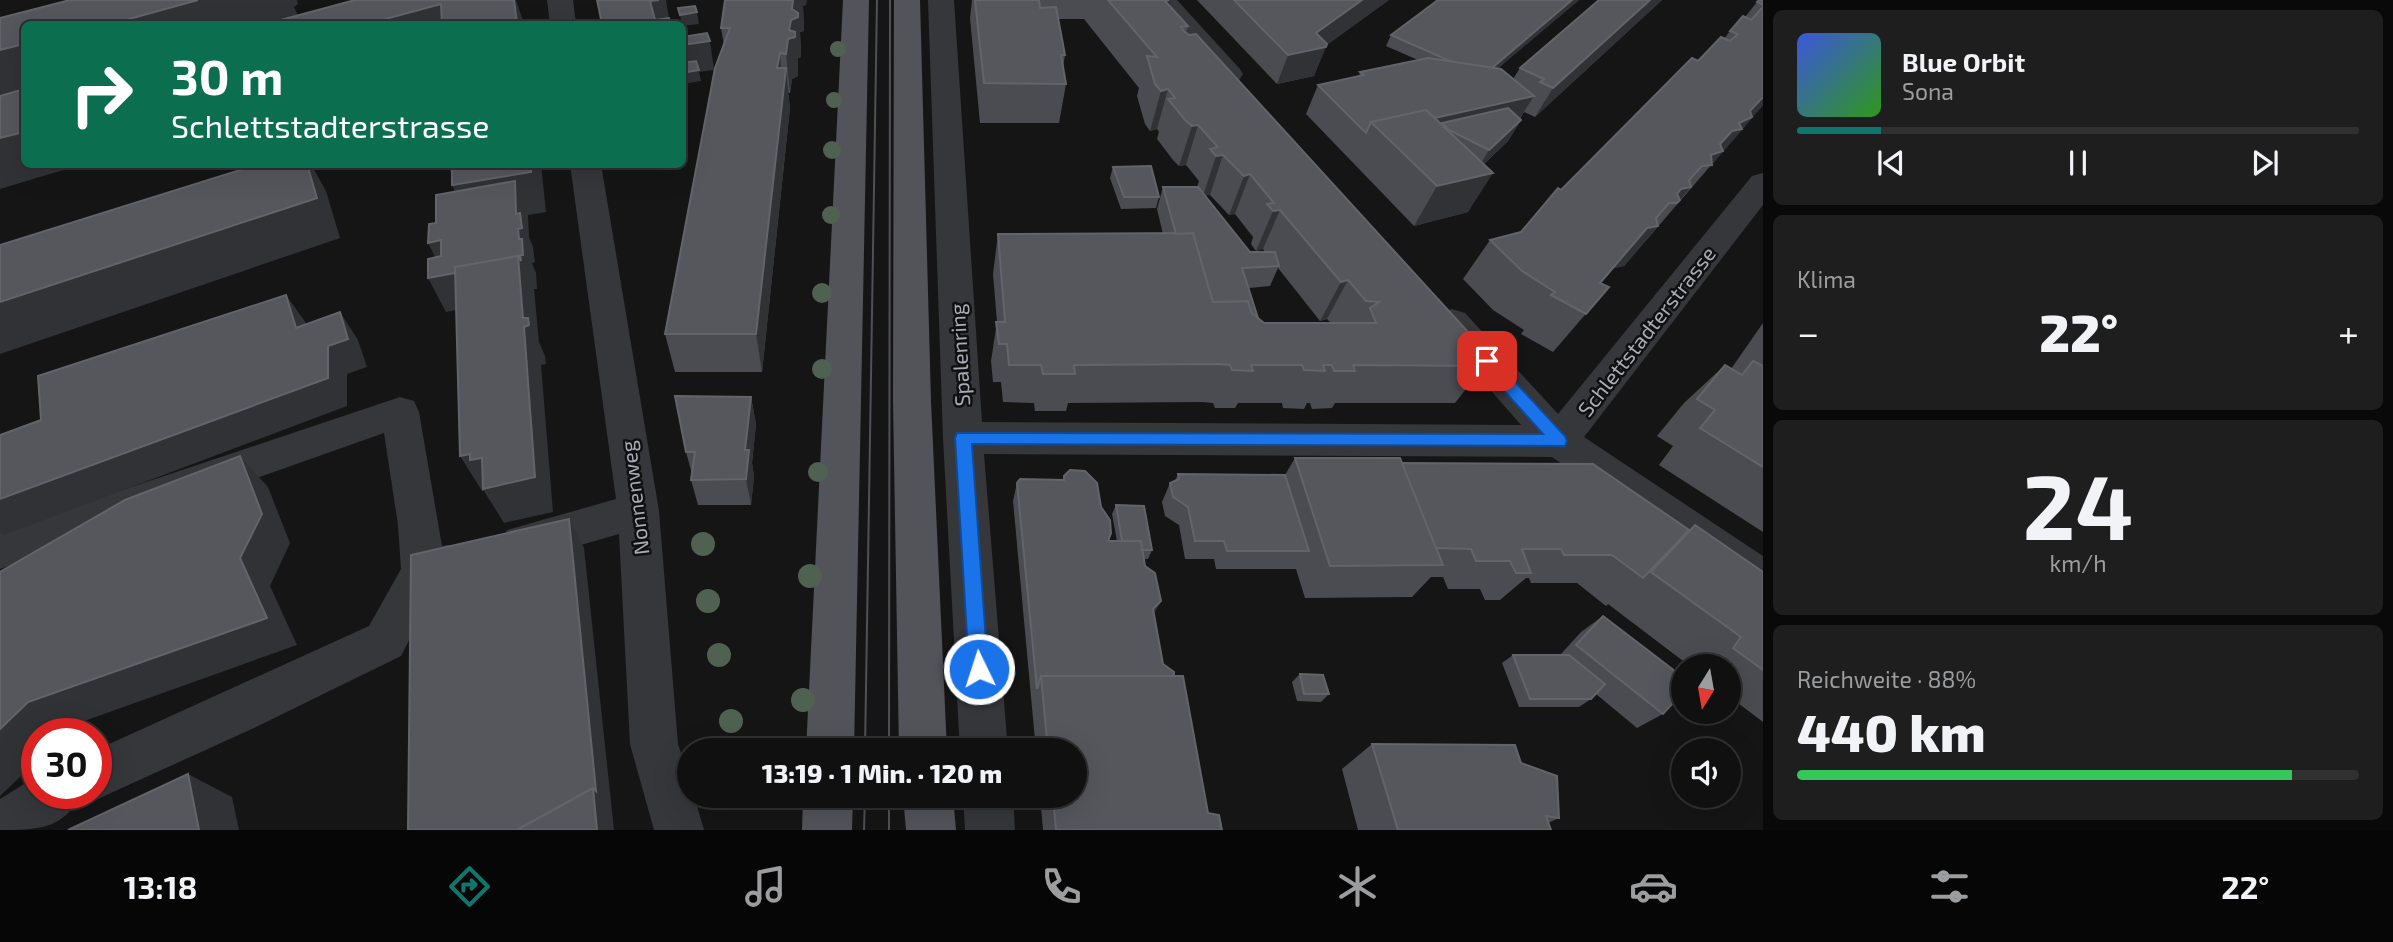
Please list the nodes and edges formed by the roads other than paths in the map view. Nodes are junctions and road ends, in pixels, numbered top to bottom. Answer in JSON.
{"nodes":[{"id":1,"x":560,"y":0,"type":"edge"},
{"id":2,"x":856,"y":0,"type":"edge"},
{"id":3,"x":906,"y":0,"type":"edge"},
{"id":4,"x":942,"y":0,"type":"edge"},
{"id":5,"x":1163,"y":0,"type":"edge"},
{"id":6,"x":563,"y":21,"type":"edge"},
{"id":7,"x":1255,"y":103,"type":"edge"},
{"id":8,"x":586,"y":168,"type":"edge"},
{"id":9,"x":1763,"y":183,"type":"edge"},
{"id":10,"x":1430,"y":297,"type":"edge"},
{"id":11,"x":963,"y":438,"type":"junction"},
{"id":12,"x":1559,"y":441,"type":"junction"},
{"id":13,"x":638,"y":511,"type":"junction"},
{"id":14,"x":0,"y":550,"type":"edge"},
{"id":15,"x":423,"y":571,"type":"junction"},
{"id":16,"x":1763,"y":580,"type":"edge"},
{"id":17,"x":830,"y":738,"type":"edge"},
{"id":18,"x":923,"y":738,"type":"edge"},
{"id":19,"x":983,"y":738,"type":"edge"},
{"id":20,"x":112,"y":768,"type":"edge"},
{"id":21,"x":828,"y":808,"type":"edge"},
{"id":22,"x":929,"y":808,"type":"edge"},
{"id":23,"x":989,"y":808,"type":"edge"},
{"id":24,"x":30,"y":809,"type":"edge"},
{"id":25,"x":0,"y":828,"type":"edge"},
{"id":26,"x":679,"y":830,"type":"edge"},
{"id":27,"x":827,"y":830,"type":"edge"},
{"id":28,"x":931,"y":830,"type":"edge"},
{"id":29,"x":990,"y":830,"type":"edge"}],
"edges":[{"from":1,"to":6,"type":"street"},
{"from":2,"to":17,"type":"main road"},
{"from":3,"to":18,"type":"main road"},
{"from":4,"to":11,"type":"street","name":"Spalenring"},
{"from":5,"to":7,"type":"street"},
{"from":8,"to":13,"type":"street","name":"Nonnenweg"},
{"from":9,"to":12,"type":"street","name":"Schlettstadterstrasse"},
{"from":10,"to":12,"type":"street"},
{"from":11,"to":12,"type":"street"},
{"from":11,"to":19,"type":"street","name":"Spalenring"},
{"from":12,"to":16,"type":"street"},
{"from":13,"to":15,"type":"street"},
{"from":13,"to":26,"type":"street","name":"Nonnenweg"},
{"from":14,"to":15,"type":"street"},
{"from":15,"to":20,"type":"street"},
{"from":21,"to":27,"type":"main road"},
{"from":22,"to":28,"type":"main road"},
{"from":23,"to":29,"type":"street"},
{"from":24,"to":25,"type":"street"}]}
